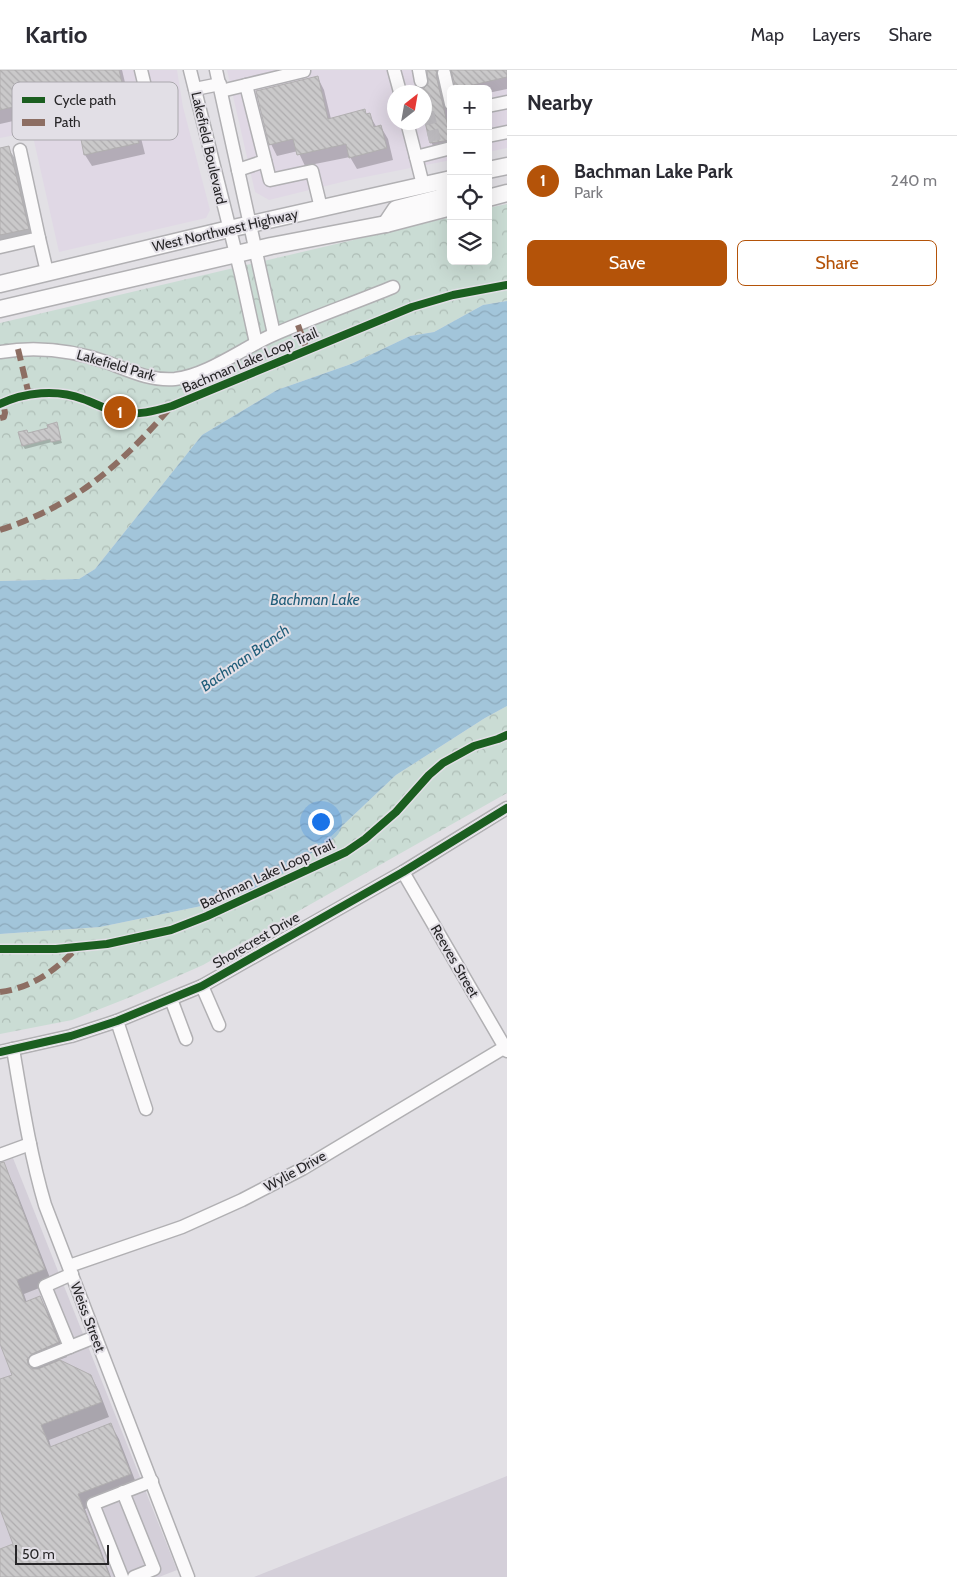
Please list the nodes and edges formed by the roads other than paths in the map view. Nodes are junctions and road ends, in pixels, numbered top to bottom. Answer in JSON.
{"nodes":[{"id":1,"x":190,"y":70,"type":"edge"},
{"id":2,"x":216,"y":70,"type":"edge"},
{"id":3,"x":394,"y":70,"type":"edge"},
{"id":4,"x":304,"y":71,"type":"edge"},
{"id":5,"x":444,"y":73,"type":"dead end"},
{"id":6,"x":246,"y":85,"type":"junction"},
{"id":7,"x":398,"y":85,"type":"edge"},
{"id":8,"x":447,"y":86,"type":"edge"},
{"id":9,"x":220,"y":88,"type":"junction"},
{"id":10,"x":195,"y":89,"type":"junction"},
{"id":11,"x":507,"y":102,"type":"edge"},
{"id":12,"x":492,"y":105,"type":"edge"},
{"id":13,"x":409,"y":130,"type":"edge"},
{"id":14,"x":507,"y":132,"type":"edge"},
{"id":15,"x":492,"y":135,"type":"edge"},
{"id":16,"x":447,"y":147,"type":"edge"},
{"id":17,"x":20,"y":150,"type":"dead end"},
{"id":18,"x":416,"y":157,"type":"junction"},
{"id":19,"x":265,"y":161,"type":"junction"},
{"id":20,"x":507,"y":166,"type":"edge"},
{"id":21,"x":492,"y":169,"type":"edge"},
{"id":22,"x":238,"y":170,"type":"junction"},
{"id":23,"x":447,"y":180,"type":"edge"},
{"id":24,"x":423,"y":185,"type":"junction"},
{"id":25,"x":447,"y":193,"type":"edge"},
{"id":26,"x":507,"y":193,"type":"edge"},
{"id":27,"x":492,"y":197,"type":"edge"},
{"id":28,"x":321,"y":208,"type":"junction"},
{"id":29,"x":447,"y":208,"type":"edge"},
{"id":30,"x":249,"y":224,"type":"junction"},
{"id":31,"x":386,"y":224,"type":"junction"},
{"id":32,"x":229,"y":229,"type":"junction"},
{"id":33,"x":39,"y":238,"type":"junction"},
{"id":34,"x":0,"y":247,"type":"edge"},
{"id":35,"x":255,"y":250,"type":"junction"},
{"id":36,"x":236,"y":254,"type":"junction"},
{"id":37,"x":47,"y":272,"type":"junction"},
{"id":38,"x":0,"y":284,"type":"edge"},
{"id":39,"x":392,"y":287,"type":"dead end"},
{"id":40,"x":0,"y":309,"type":"edge"},
{"id":41,"x":274,"y":334,"type":"junction"},
{"id":42,"x":256,"y":343,"type":"junction"},
{"id":43,"x":0,"y":352,"type":"edge"},
{"id":44,"x":507,"y":808,"type":"edge"},
{"id":45,"x":402,"y":872,"type":"junction"},
{"id":46,"x":202,"y":986,"type":"junction"},
{"id":47,"x":171,"y":999,"type":"junction"},
{"id":48,"x":117,"y":1021,"type":"junction"},
{"id":49,"x":219,"y":1025,"type":"dead end"},
{"id":50,"x":186,"y":1039,"type":"dead end"},
{"id":51,"x":506,"y":1048,"type":"edge"},
{"id":52,"x":6,"y":1050,"type":"edge"},
{"id":53,"x":146,"y":1109,"type":"dead end"},
{"id":54,"x":30,"y":1144,"type":"junction"},
{"id":55,"x":0,"y":1156,"type":"edge"},
{"id":56,"x":70,"y":1270,"type":"junction"},
{"id":57,"x":95,"y":1337,"type":"junction"},
{"id":58,"x":70,"y":1347,"type":"junction"},
{"id":59,"x":34,"y":1361,"type":"dead end"},
{"id":60,"x":152,"y":1481,"type":"junction"},
{"id":61,"x":123,"y":1492,"type":"junction"},
{"id":62,"x":122,"y":1577,"type":"edge"},
{"id":63,"x":134,"y":1577,"type":"edge"},
{"id":64,"x":188,"y":1577,"type":"edge"}],
"edges":[{"from":1,"to":10,"type":"street","name":"Lakefield Boulevard"},
{"from":2,"to":9,"type":"street","name":"Lakefield Boulevard"},
{"from":3,"to":7,"type":"street"},
{"from":4,"to":6,"type":"street"},
{"from":5,"to":8,"type":"street"},
{"from":6,"to":9,"type":"street"},
{"from":6,"to":19,"type":"street"},
{"from":9,"to":10,"type":"street"},
{"from":9,"to":22,"type":"street","name":"Lakefield Boulevard"},
{"from":10,"to":32,"type":"street","name":"Lakefield Boulevard"},
{"from":11,"to":12,"type":"street"},
{"from":13,"to":18,"type":"street"},
{"from":14,"to":15,"type":"street"},
{"from":16,"to":18,"type":"street"},
{"from":17,"to":33,"type":"street"},
{"from":18,"to":24,"type":"street"},
{"from":19,"to":22,"type":"street"},
{"from":19,"to":28,"type":"street"},
{"from":20,"to":21,"type":"main road"},
{"from":22,"to":30,"type":"street","name":"Lakefield Boulevard"},
{"from":23,"to":24,"type":"main road","name":"West Northwest Highway"},
{"from":24,"to":28,"type":"main road","name":"West Northwest Highway"},
{"from":25,"to":31,"type":"main road"},
{"from":26,"to":27,"type":"main road"},
{"from":28,"to":30,"type":"main road","name":"West Northwest Highway"},
{"from":29,"to":31,"type":"main road","name":"West Northwest Highway"},
{"from":30,"to":32,"type":"main road","name":"West Northwest Highway"},
{"from":30,"to":35,"type":"street","name":"Lakefield Boulevard"},
{"from":31,"to":35,"type":"main road","name":"West Northwest Highway"},
{"from":32,"to":36,"type":"street","name":"Lakefield Boulevard"},
{"from":32,"to":37,"type":"main road","name":"West Northwest Highway"},
{"from":33,"to":34,"type":"street"},
{"from":33,"to":37,"type":"street"},
{"from":35,"to":36,"type":"main road","name":"West Northwest Highway"},
{"from":35,"to":41,"type":"street","name":"Lakefield Boulevard"},
{"from":36,"to":40,"type":"main road","name":"West Northwest Highway"},
{"from":36,"to":42,"type":"street","name":"Lakefield Boulevard"},
{"from":37,"to":38,"type":"main road","name":"West Northwest Highway"},
{"from":39,"to":41,"type":"street","name":"Lakefield Park"},
{"from":41,"to":42,"type":"street","name":"Lakefield Park"},
{"from":42,"to":43,"type":"street","name":"Lakefield Park"},
{"from":44,"to":45,"type":"street","name":"Shorecrest Drive"},
{"from":45,"to":46,"type":"street","name":"Shorecrest Drive"},
{"from":45,"to":51,"type":"street","name":"Reeves Street"},
{"from":46,"to":47,"type":"street","name":"Shorecrest Drive"},
{"from":46,"to":49,"type":"street"},
{"from":47,"to":48,"type":"street","name":"Shorecrest Drive"},
{"from":47,"to":50,"type":"street"},
{"from":48,"to":52,"type":"street","name":"Shorecrest Drive"},
{"from":48,"to":53,"type":"street"},
{"from":51,"to":56,"type":"street","name":"Wylie Drive"},
{"from":52,"to":54,"type":"street","name":"Weiss Street"},
{"from":54,"to":55,"type":"street"},
{"from":54,"to":56,"type":"street","name":"Weiss Street"},
{"from":56,"to":57,"type":"street","name":"Weiss Street"},
{"from":56,"to":58,"type":"street","name":"Wylie Drive"},
{"from":57,"to":58,"type":"street"},
{"from":57,"to":60,"type":"street","name":"Weiss Street"},
{"from":58,"to":59,"type":"street"},
{"from":60,"to":61,"type":"street"},
{"from":60,"to":64,"type":"street","name":"Weiss Street"},
{"from":61,"to":62,"type":"street"},
{"from":61,"to":63,"type":"street"}]}
